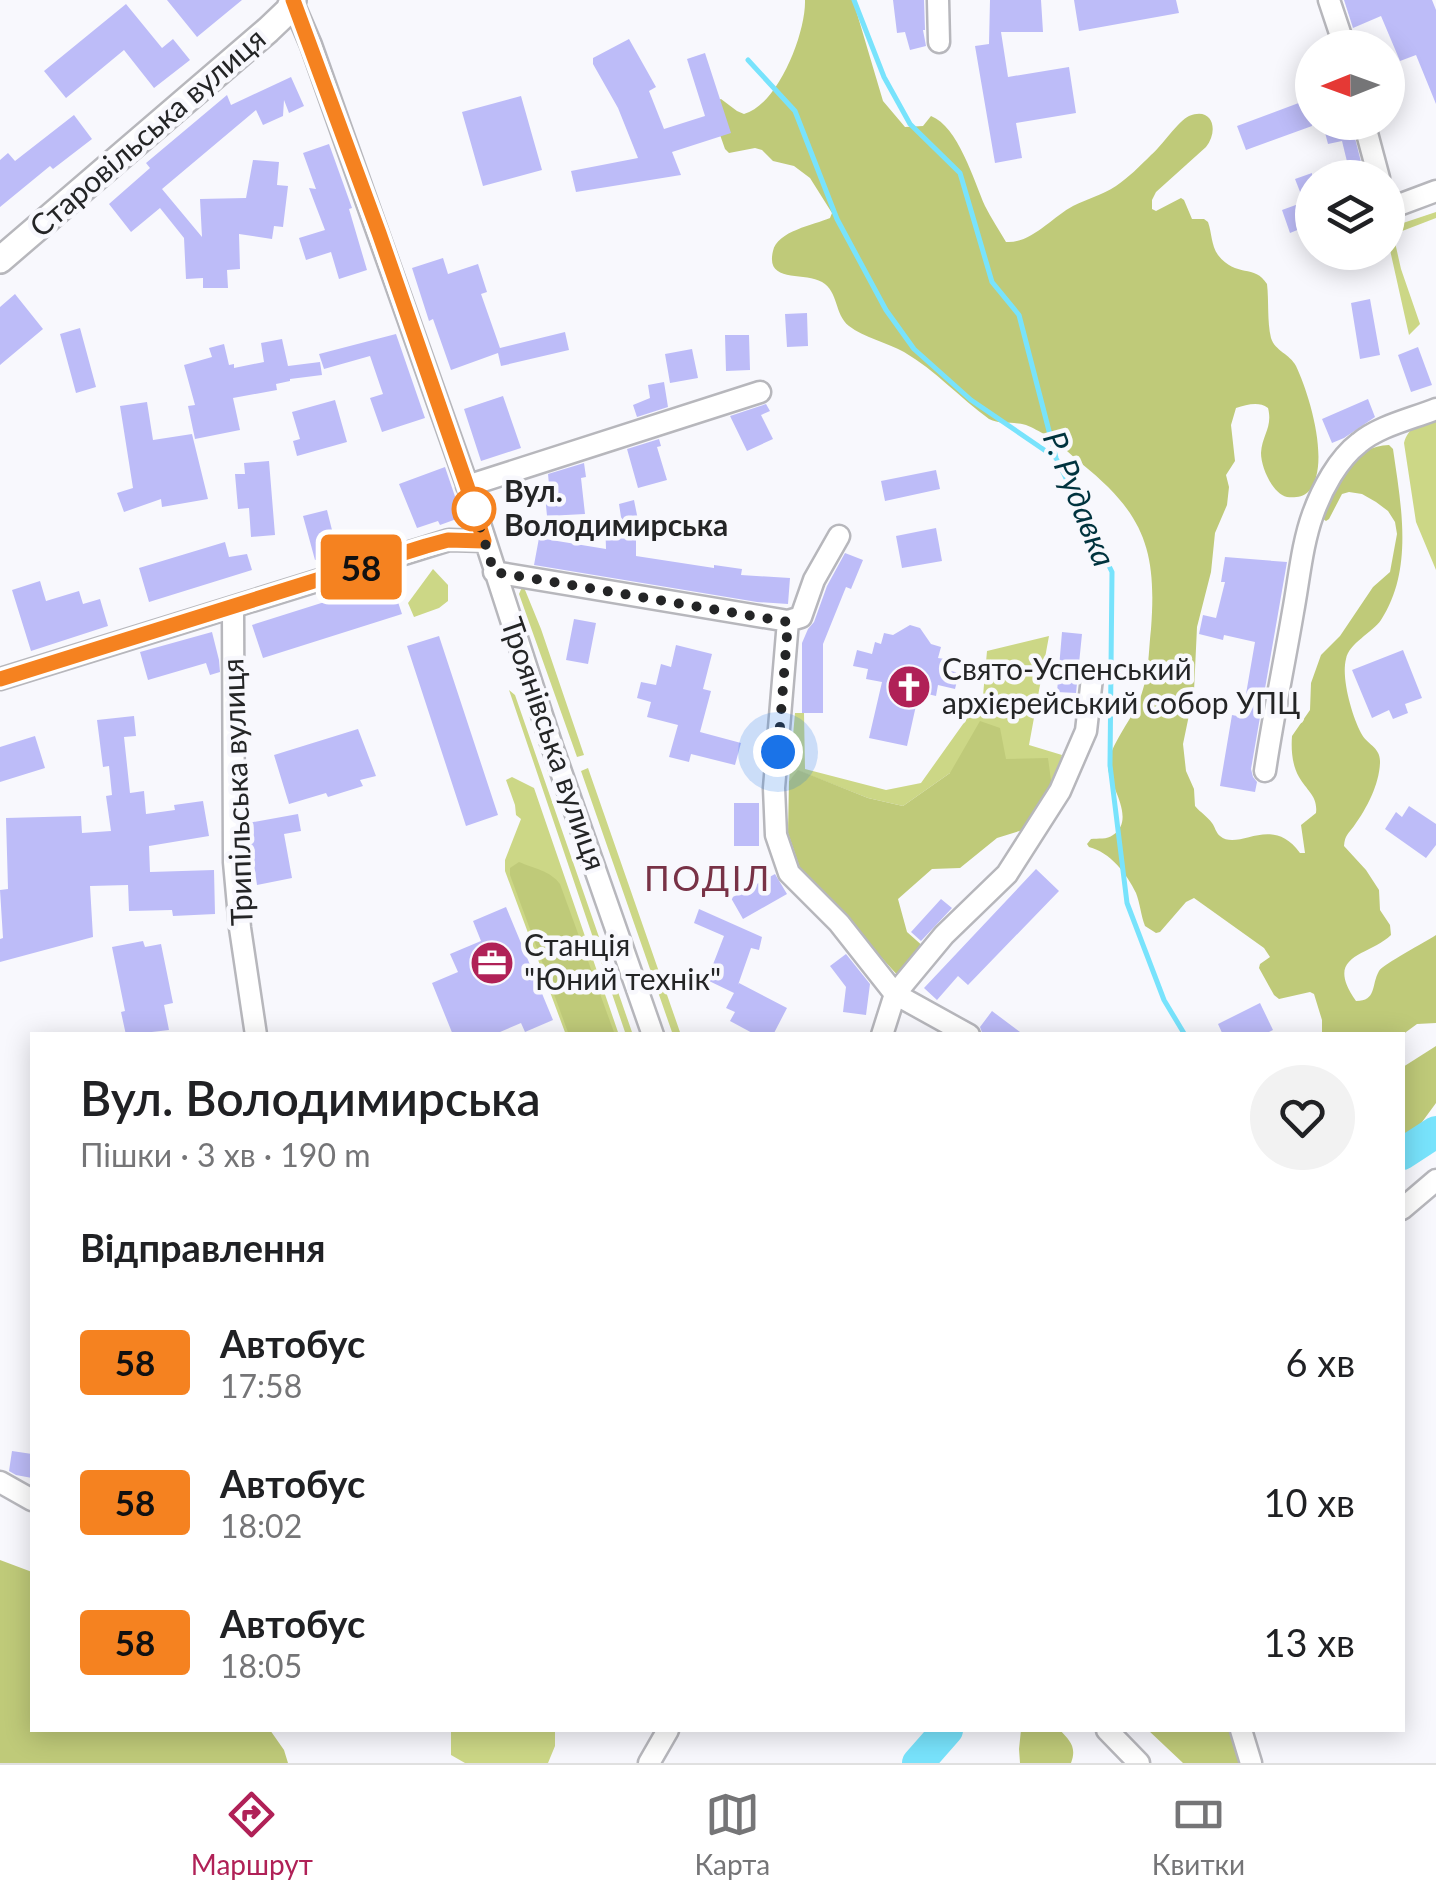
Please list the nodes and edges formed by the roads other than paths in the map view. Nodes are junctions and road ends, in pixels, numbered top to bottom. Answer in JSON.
{"nodes":[{"id":1,"x":938,"y":0,"type":"edge"},
{"id":2,"x":1330,"y":0,"type":"edge"},
{"id":3,"x":293,"y":2,"type":"edge"},
{"id":4,"x":1339,"y":30,"type":"edge"},
{"id":5,"x":939,"y":42,"type":"dead end"},
{"id":6,"x":1436,"y":191,"type":"edge"},
{"id":7,"x":1405,"y":201,"type":"edge"},
{"id":8,"x":0,"y":260,"type":"edge"},
{"id":9,"x":760,"y":392,"type":"dead end"},
{"id":10,"x":1436,"y":410,"type":"edge"},
{"id":11,"x":467,"y":486,"type":"junction"},
{"id":12,"x":839,"y":536,"type":"dead end"},
{"id":13,"x":484,"y":541,"type":"junction"},
{"id":14,"x":494,"y":572,"type":"junction"},
{"id":15,"x":233,"y":608,"type":"junction"},
{"id":16,"x":788,"y":622,"type":"junction"},
{"id":17,"x":1092,"y":678,"type":"dead end"},
{"id":18,"x":0,"y":679,"type":"edge"},
{"id":19,"x":1265,"y":771,"type":"dead end"},
{"id":20,"x":895,"y":994,"type":"junction"},
{"id":21,"x":256,"y":1032,"type":"edge"},
{"id":22,"x":651,"y":1032,"type":"edge"},
{"id":23,"x":883,"y":1032,"type":"edge"},
{"id":24,"x":965,"y":1032,"type":"edge"},
{"id":25,"x":1436,"y":1180,"type":"edge"},
{"id":26,"x":1405,"y":1206,"type":"edge"},
{"id":27,"x":0,"y":1482,"type":"edge"},
{"id":28,"x":30,"y":1499,"type":"edge"},
{"id":29,"x":667,"y":1732,"type":"edge"},
{"id":30,"x":1110,"y":1732,"type":"edge"},
{"id":31,"x":1242,"y":1732,"type":"edge"},
{"id":32,"x":650,"y":1763,"type":"edge"},
{"id":33,"x":1139,"y":1763,"type":"edge"},
{"id":34,"x":1251,"y":1763,"type":"edge"}],
"edges":[{"from":1,"to":5,"type":"street"},
{"from":2,"to":4,"type":"street"},
{"from":3,"to":8,"type":"main road","name":"Старовільська вулиця"},
{"from":3,"to":11,"type":"street","name":"Троянівська вулиця"},
{"from":6,"to":7,"type":"street"},
{"from":9,"to":11,"type":"street"},
{"from":10,"to":19,"type":"street"},
{"from":11,"to":13,"type":"street","name":"Троянівська вулиця"},
{"from":12,"to":16,"type":"street"},
{"from":13,"to":14,"type":"street","name":"Троянівська вулиця"},
{"from":13,"to":15,"type":"street"},
{"from":14,"to":16,"type":"street"},
{"from":14,"to":22,"type":"street","name":"Троянівська вулиця"},
{"from":15,"to":18,"type":"street"},
{"from":15,"to":21,"type":"street","name":"Трипільська вулиця"},
{"from":16,"to":20,"type":"street"},
{"from":17,"to":20,"type":"street"},
{"from":20,"to":23,"type":"street"},
{"from":20,"to":24,"type":"street"},
{"from":25,"to":26,"type":"street"},
{"from":27,"to":28,"type":"street"},
{"from":29,"to":32,"type":"street"},
{"from":30,"to":33,"type":"street"},
{"from":31,"to":34,"type":"street"}]}
